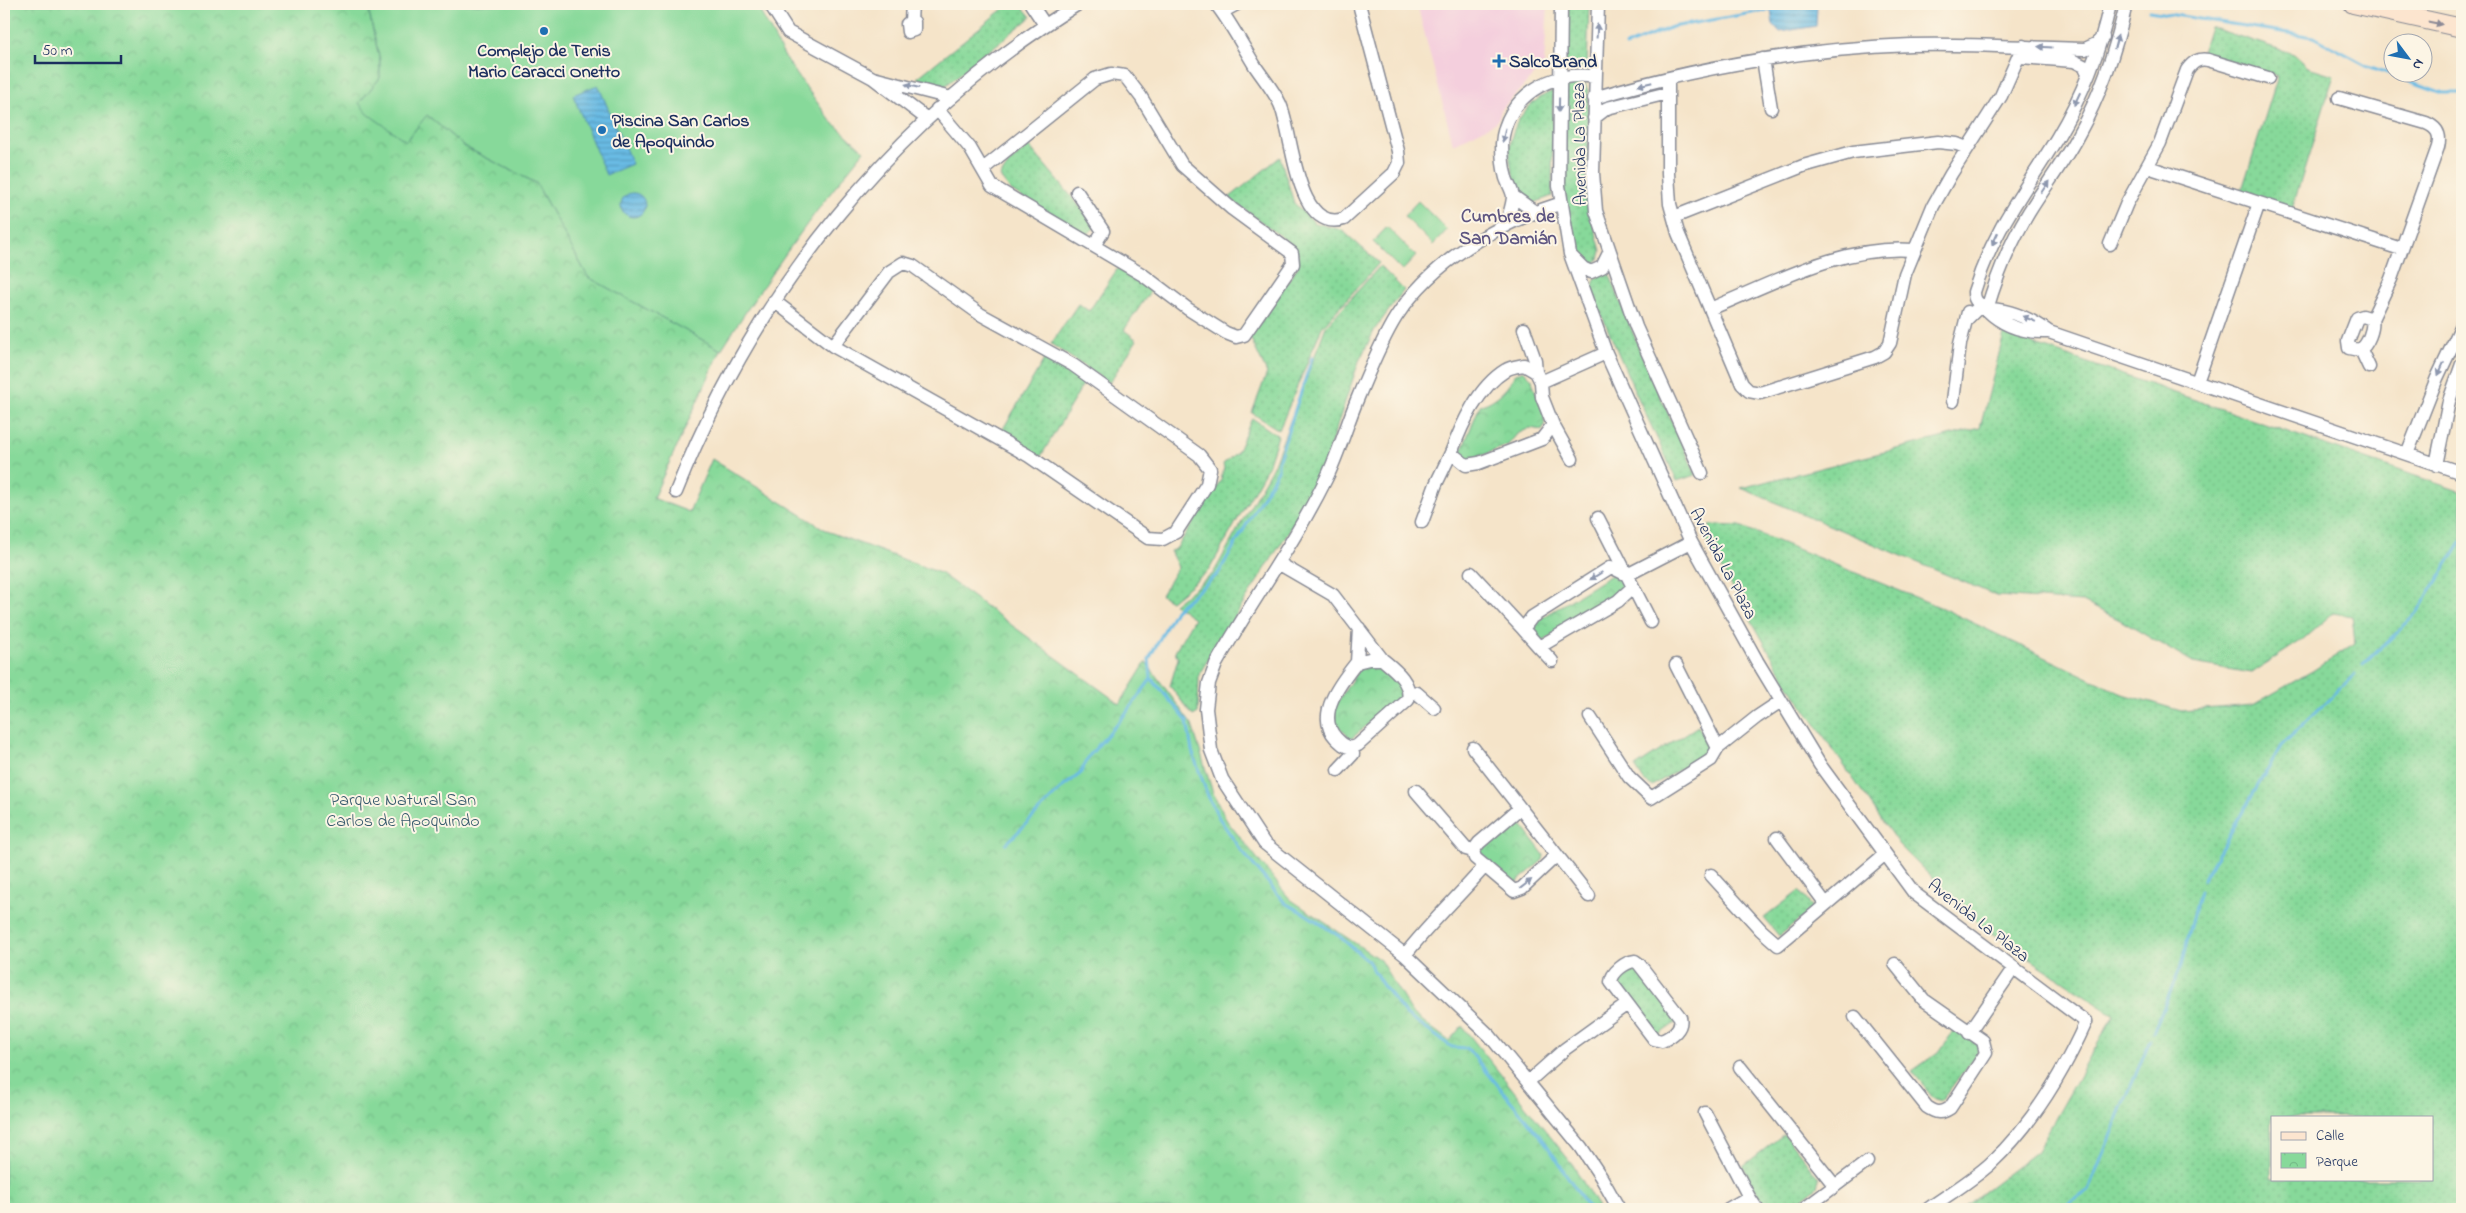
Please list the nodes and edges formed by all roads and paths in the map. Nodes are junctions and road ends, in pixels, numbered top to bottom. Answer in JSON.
{"nodes":[{"id":1,"x":770,"y":4,"type":"edge"},
{"id":2,"x":912,"y":4,"type":"edge"},
{"id":3,"x":1030,"y":4,"type":"edge"},
{"id":4,"x":1237,"y":4,"type":"edge"},
{"id":5,"x":1359,"y":4,"type":"edge"},
{"id":6,"x":1561,"y":4,"type":"edge"},
{"id":7,"x":1598,"y":4,"type":"edge"},
{"id":8,"x":2110,"y":4,"type":"edge"},
{"id":9,"x":2126,"y":4,"type":"edge"},
{"id":10,"x":2353,"y":4,"type":"edge"},
{"id":11,"x":1071,"y":5,"type":"edge"},
{"id":12,"x":1219,"y":8,"type":"edge"},
{"id":13,"x":911,"y":21,"type":"dead end"},
{"id":14,"x":1046,"y":24,"type":"junction"},
{"id":15,"x":2462,"y":28,"type":"edge"},
{"id":16,"x":2103,"y":38,"type":"junction"},
{"id":17,"x":2022,"y":51,"type":"junction"},
{"id":18,"x":1763,"y":59,"type":"junction"},
{"id":19,"x":2088,"y":74,"type":"junction"},
{"id":20,"x":1559,"y":77,"type":"junction"},
{"id":21,"x":1595,"y":77,"type":"junction"},
{"id":22,"x":873,"y":78,"type":"junction"},
{"id":23,"x":2268,"y":78,"type":"dead end"},
{"id":24,"x":1668,"y":79,"type":"junction"},
{"id":25,"x":1668,"y":92,"type":"junction"},
{"id":26,"x":951,"y":98,"type":"junction"},
{"id":27,"x":1594,"y":98,"type":"junction"},
{"id":28,"x":2339,"y":98,"type":"dead end"},
{"id":29,"x":1771,"y":108,"type":"dead end"},
{"id":30,"x":937,"y":110,"type":"junction"},
{"id":31,"x":1594,"y":118,"type":"junction"},
{"id":32,"x":927,"y":119,"type":"junction"},
{"id":33,"x":1966,"y":148,"type":"junction"},
{"id":34,"x":2148,"y":167,"type":"junction"},
{"id":35,"x":982,"y":169,"type":"junction"},
{"id":36,"x":1077,"y":192,"type":"dead end"},
{"id":37,"x":1513,"y":196,"type":"junction"},
{"id":38,"x":1562,"y":203,"type":"junction"},
{"id":39,"x":2259,"y":203,"type":"junction"},
{"id":40,"x":1536,"y":212,"type":"junction"},
{"id":41,"x":1674,"y":217,"type":"junction"},
{"id":42,"x":1506,"y":226,"type":"junction"},
{"id":43,"x":2110,"y":244,"type":"dead end"},
{"id":44,"x":1094,"y":246,"type":"junction"},
{"id":45,"x":2401,"y":249,"type":"junction"},
{"id":46,"x":1914,"y":250,"type":"junction"},
{"id":47,"x":1609,"y":253,"type":"junction"},
{"id":48,"x":1570,"y":254,"type":"junction"},
{"id":49,"x":1600,"y":270,"type":"junction"},
{"id":50,"x":1974,"y":292,"type":"junction"},
{"id":51,"x":1584,"y":296,"type":"junction"},
{"id":52,"x":774,"y":300,"type":"junction"},
{"id":53,"x":1710,"y":309,"type":"junction"},
{"id":54,"x":1987,"y":309,"type":"junction"},
{"id":55,"x":2372,"y":319,"type":"junction"},
{"id":56,"x":1966,"y":320,"type":"junction"},
{"id":57,"x":2462,"y":325,"type":"edge"},
{"id":58,"x":1524,"y":329,"type":"dead end"},
{"id":59,"x":834,"y":346,"type":"junction"},
{"id":60,"x":2361,"y":350,"type":"junction"},
{"id":61,"x":1606,"y":353,"type":"junction"},
{"id":62,"x":2462,"y":364,"type":"edge"},
{"id":63,"x":2369,"y":367,"type":"dead end"},
{"id":64,"x":1539,"y":377,"type":"junction"},
{"id":65,"x":2198,"y":382,"type":"junction"},
{"id":66,"x":1953,"y":401,"type":"dead end"},
{"id":67,"x":1553,"y":425,"type":"junction"},
{"id":68,"x":1451,"y":453,"type":"junction"},
{"id":69,"x":2407,"y":454,"type":"junction"},
{"id":70,"x":1572,"y":459,"type":"dead end"},
{"id":71,"x":2436,"y":465,"type":"junction"},
{"id":72,"x":1702,"y":472,"type":"dead end"},
{"id":73,"x":2462,"y":473,"type":"edge"},
{"id":74,"x":676,"y":492,"type":"dead end"},
{"id":75,"x":1598,"y":518,"type":"dead end"},
{"id":76,"x":1422,"y":522,"type":"dead end"},
{"id":77,"x":1691,"y":542,"type":"junction"},
{"id":78,"x":1278,"y":562,"type":"junction"},
{"id":79,"x":1471,"y":573,"type":"dead end"},
{"id":80,"x":1630,"y":581,"type":"junction"},
{"id":81,"x":1652,"y":622,"type":"dead end"},
{"id":82,"x":1359,"y":628,"type":"junction"},
{"id":83,"x":1523,"y":629,"type":"junction"},
{"id":84,"x":1539,"y":647,"type":"junction"},
{"id":85,"x":1382,"y":659,"type":"junction"},
{"id":86,"x":1552,"y":661,"type":"dead end"},
{"id":87,"x":1357,"y":662,"type":"junction"},
{"id":88,"x":1676,"y":665,"type":"dead end"},
{"id":89,"x":1410,"y":692,"type":"junction"},
{"id":90,"x":1782,"y":701,"type":"junction"},
{"id":91,"x":1434,"y":708,"type":"dead end"},
{"id":92,"x":1590,"y":717,"type":"dead end"},
{"id":93,"x":1352,"y":748,"type":"junction"},
{"id":94,"x":1473,"y":748,"type":"dead end"},
{"id":95,"x":1718,"y":748,"type":"junction"},
{"id":96,"x":1338,"y":770,"type":"dead end"},
{"id":97,"x":1416,"y":791,"type":"dead end"},
{"id":98,"x":1520,"y":808,"type":"junction"},
{"id":99,"x":1777,"y":838,"type":"dead end"},
{"id":100,"x":1473,"y":851,"type":"junction"},
{"id":101,"x":1557,"y":855,"type":"junction"},
{"id":102,"x":1884,"y":855,"type":"junction"},
{"id":103,"x":1485,"y":866,"type":"junction"},
{"id":104,"x":1711,"y":875,"type":"dead end"},
{"id":105,"x":1589,"y":896,"type":"dead end"},
{"id":106,"x":1826,"y":904,"type":"junction"},
{"id":107,"x":1405,"y":955,"type":"junction"},
{"id":108,"x":1895,"y":964,"type":"dead end"},
{"id":109,"x":2014,"y":969,"type":"junction"},
{"id":110,"x":1626,"y":1005,"type":"junction"},
{"id":111,"x":1855,"y":1017,"type":"dead end"},
{"id":112,"x":1969,"y":1033,"type":"junction"},
{"id":113,"x":1740,"y":1067,"type":"dead end"},
{"id":114,"x":1529,"y":1081,"type":"junction"},
{"id":115,"x":1705,"y":1113,"type":"dead end"},
{"id":116,"x":1867,"y":1162,"type":"dead end"},
{"id":117,"x":1835,"y":1186,"type":"junction"},
{"id":118,"x":1749,"y":1197,"type":"junction"},
{"id":119,"x":1619,"y":1209,"type":"edge"},
{"id":120,"x":1728,"y":1209,"type":"edge"},
{"id":121,"x":1756,"y":1209,"type":"edge"},
{"id":122,"x":1804,"y":1209,"type":"edge"},
{"id":123,"x":1928,"y":1209,"type":"edge"}],
"edges":[{"from":1,"to":22,"type":"street"},
{"from":2,"to":13,"type":"street"},
{"from":3,"to":14,"type":"street"},
{"from":4,"to":12,"type":"street"},
{"from":5,"to":12,"type":"street"},
{"from":6,"to":20,"type":"street","name":"Avenida La Plaza"},
{"from":21,"to":7,"type":"street","name":"Avenida La Plaza","one_way":true},
{"from":8,"to":16,"type":"street"},
{"from":54,"to":9,"type":"street","one_way":true},
{"from":10,"to":15,"type":"main road","one_way":true},
{"from":11,"to":14,"type":"street"},
{"from":14,"to":26,"type":"street"},
{"from":16,"to":17,"type":"street","one_way":true},
{"from":16,"to":19,"type":"street"},
{"from":17,"to":18,"type":"street"},
{"from":17,"to":19,"type":"street"},
{"from":17,"to":33,"type":"street"},
{"from":18,"to":24,"type":"street"},
{"from":18,"to":29,"type":"street"},
{"from":19,"to":50,"type":"street","one_way":true},
{"from":20,"to":21,"type":"street"},
{"from":20,"to":37,"type":"street","one_way":true},
{"from":20,"to":38,"type":"street","name":"Avenida La Plaza","one_way":true},
{"from":21,"to":27,"type":"street","name":"Avenida La Plaza"},
{"from":26,"to":22,"type":"street","one_way":true},
{"from":22,"to":32,"type":"street"},
{"from":23,"to":34,"type":"street"},
{"from":24,"to":25,"type":"street"},
{"from":24,"to":27,"type":"street","one_way":true},
{"from":25,"to":31,"type":"street"},
{"from":25,"to":41,"type":"street"},
{"from":26,"to":30,"type":"street"},
{"from":27,"to":31,"type":"street","name":"Avenida La Plaza"},
{"from":28,"to":45,"type":"street"},
{"from":30,"to":32,"type":"street"},
{"from":30,"to":35,"type":"street"},
{"from":31,"to":47,"type":"street","name":"Avenida La Plaza"},
{"from":32,"to":52,"type":"street"},
{"from":33,"to":41,"type":"street"},
{"from":33,"to":46,"type":"street"},
{"from":34,"to":39,"type":"street"},
{"from":34,"to":43,"type":"street"},
{"from":35,"to":44,"type":"street"},
{"from":35,"to":44,"type":"street"},
{"from":36,"to":44,"type":"street"},
{"from":37,"to":40,"type":"street"},
{"from":37,"to":42,"type":"street"},
{"from":38,"to":40,"type":"street"},
{"from":38,"to":48,"type":"street","name":"Avenida La Plaza"},
{"from":39,"to":45,"type":"street"},
{"from":39,"to":65,"type":"street"},
{"from":40,"to":42,"type":"street"},
{"from":41,"to":53,"type":"street"},
{"from":42,"to":78,"type":"street"},
{"from":45,"to":55,"type":"street"},
{"from":46,"to":53,"type":"street"},
{"from":46,"to":53,"type":"street"},
{"from":47,"to":49,"type":"street"},
{"from":47,"to":72,"type":"street","name":"Avenida La Plaza"},
{"from":48,"to":49,"type":"street"},
{"from":48,"to":51,"type":"street","name":"Avenida La Plaza"},
{"from":49,"to":51,"type":"street"},
{"from":50,"to":54,"type":"street"},
{"from":50,"to":56,"type":"street"},
{"from":51,"to":61,"type":"street","name":"Avenida La Plaza"},
{"from":52,"to":59,"type":"street"},
{"from":52,"to":74,"type":"street"},
{"from":54,"to":56,"type":"street"},
{"from":54,"to":65,"type":"street"},
{"from":55,"to":60,"type":"street"},
{"from":55,"to":60,"type":"street"},
{"from":56,"to":66,"type":"street"},
{"from":57,"to":69,"type":"street","one_way":true},
{"from":58,"to":64,"type":"street"},
{"from":59,"to":59,"type":"street"},
{"from":60,"to":63,"type":"street"},
{"from":61,"to":64,"type":"street"},
{"from":61,"to":77,"type":"street","name":"Avenida La Plaza"},
{"from":62,"to":71,"type":"street"},
{"from":64,"to":67,"type":"street"},
{"from":64,"to":68,"type":"street"},
{"from":65,"to":69,"type":"street"},
{"from":67,"to":68,"type":"street"},
{"from":67,"to":70,"type":"street"},
{"from":68,"to":76,"type":"street"},
{"from":69,"to":71,"type":"street"},
{"from":71,"to":73,"type":"street"},
{"from":75,"to":80,"type":"street"},
{"from":77,"to":80,"type":"street"},
{"from":77,"to":90,"type":"street","name":"Avenida La Plaza"},
{"from":78,"to":82,"type":"street"},
{"from":78,"to":107,"type":"street"},
{"from":79,"to":83,"type":"street"},
{"from":80,"to":81,"type":"street"},
{"from":80,"to":83,"type":"street","one_way":true},
{"from":80,"to":84,"type":"street"},
{"from":82,"to":85,"type":"street"},
{"from":82,"to":87,"type":"street"},
{"from":83,"to":84,"type":"street"},
{"from":84,"to":86,"type":"street"},
{"from":85,"to":87,"type":"street"},
{"from":85,"to":89,"type":"street"},
{"from":87,"to":93,"type":"street"},
{"from":88,"to":95,"type":"street"},
{"from":89,"to":91,"type":"street"},
{"from":89,"to":93,"type":"street"},
{"from":90,"to":95,"type":"street"},
{"from":90,"to":102,"type":"street","name":"Avenida La Plaza"},
{"from":92,"to":95,"type":"street"},
{"from":93,"to":96,"type":"street"},
{"from":94,"to":98,"type":"street"},
{"from":97,"to":100,"type":"street"},
{"from":98,"to":100,"type":"street"},
{"from":98,"to":101,"type":"street"},
{"from":99,"to":106,"type":"street"},
{"from":100,"to":103,"type":"street"},
{"from":103,"to":101,"type":"street","one_way":true},
{"from":101,"to":105,"type":"street"},
{"from":102,"to":106,"type":"street"},
{"from":102,"to":109,"type":"street","name":"Avenida La Plaza"},
{"from":103,"to":107,"type":"street"},
{"from":104,"to":106,"type":"street"},
{"from":107,"to":114,"type":"street"},
{"from":108,"to":112,"type":"street"},
{"from":109,"to":112,"type":"street"},
{"from":109,"to":123,"type":"street","name":"Avenida La Plaza"},
{"from":110,"to":110,"type":"street"},
{"from":110,"to":114,"type":"street"},
{"from":111,"to":112,"type":"street"},
{"from":113,"to":117,"type":"street"},
{"from":114,"to":119,"type":"street"},
{"from":115,"to":118,"type":"street"},
{"from":116,"to":117,"type":"street"},
{"from":117,"to":122,"type":"street"},
{"from":118,"to":120,"type":"street"},
{"from":118,"to":121,"type":"street"}]}
